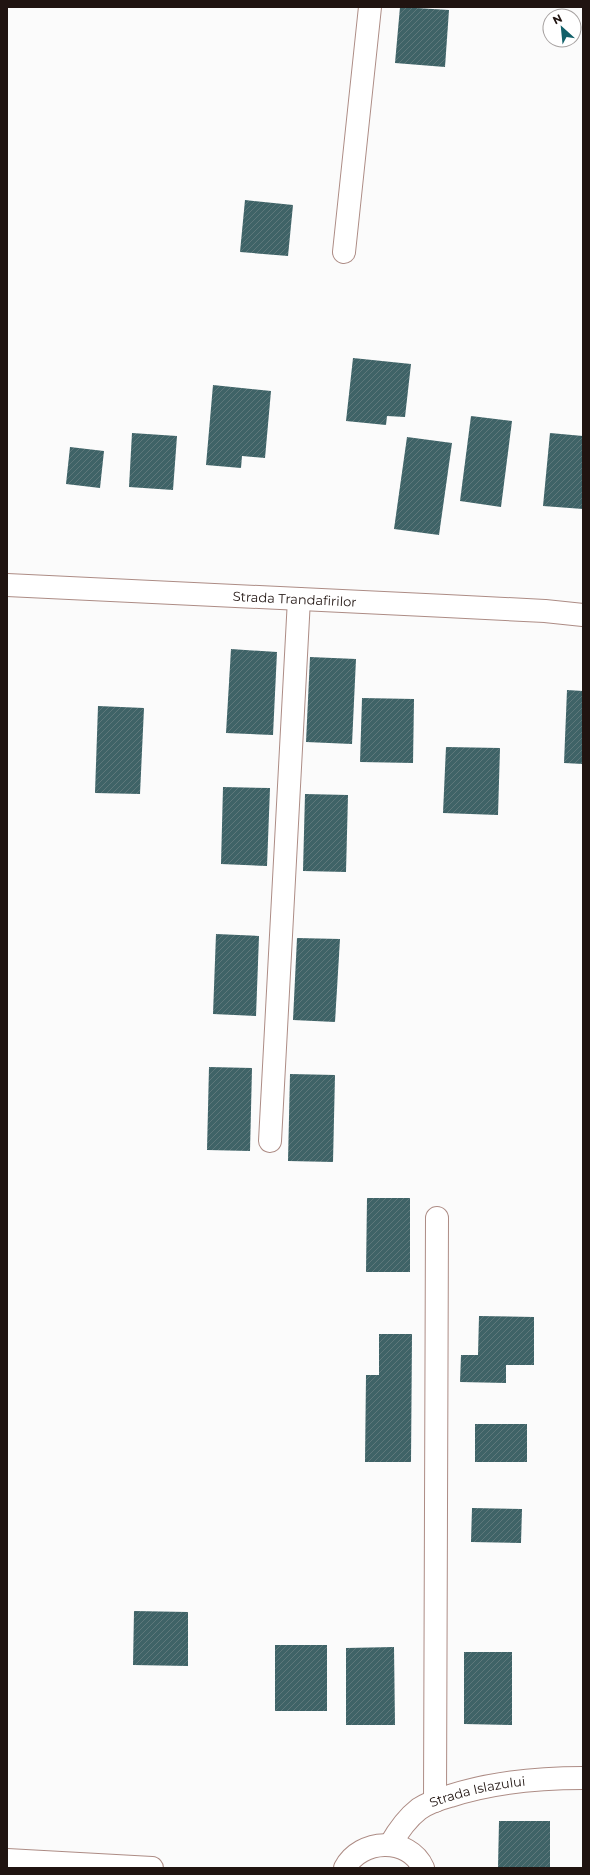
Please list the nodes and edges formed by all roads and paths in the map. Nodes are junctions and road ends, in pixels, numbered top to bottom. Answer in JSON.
{"nodes":[{"id":1,"x":370,"y":7,"type":"edge"},
{"id":2,"x":344,"y":252,"type":"dead end"},
{"id":3,"x":7,"y":585,"type":"edge"},
{"id":4,"x":299,"y":599,"type":"junction"},
{"id":5,"x":583,"y":615,"type":"edge"},
{"id":6,"x":270,"y":1141,"type":"dead end"},
{"id":7,"x":437,"y":1218,"type":"dead end"},
{"id":8,"x":583,"y":1778,"type":"edge"},
{"id":9,"x":435,"y":1801,"type":"junction"},
{"id":10,"x":390,"y":1845,"type":"junction"},
{"id":11,"x":7,"y":1860,"type":"edge"},
{"id":12,"x":152,"y":1868,"type":"edge"},
{"id":13,"x":346,"y":1868,"type":"edge"},
{"id":14,"x":423,"y":1868,"type":"edge"}],
"edges":[{"from":1,"to":2,"type":"street"},
{"from":3,"to":4,"type":"street","name":"Strada Trandafirilor"},
{"from":4,"to":5,"type":"street","name":"Strada Trandafirilor"},
{"from":4,"to":6,"type":"street"},
{"from":7,"to":9,"type":"street"},
{"from":8,"to":9,"type":"street","name":"Strada Islazului"},
{"from":9,"to":10,"type":"street","name":"Strada Islazului"},
{"from":10,"to":13,"type":"street"},
{"from":10,"to":14,"type":"street"},
{"from":11,"to":12,"type":"street"}]}
